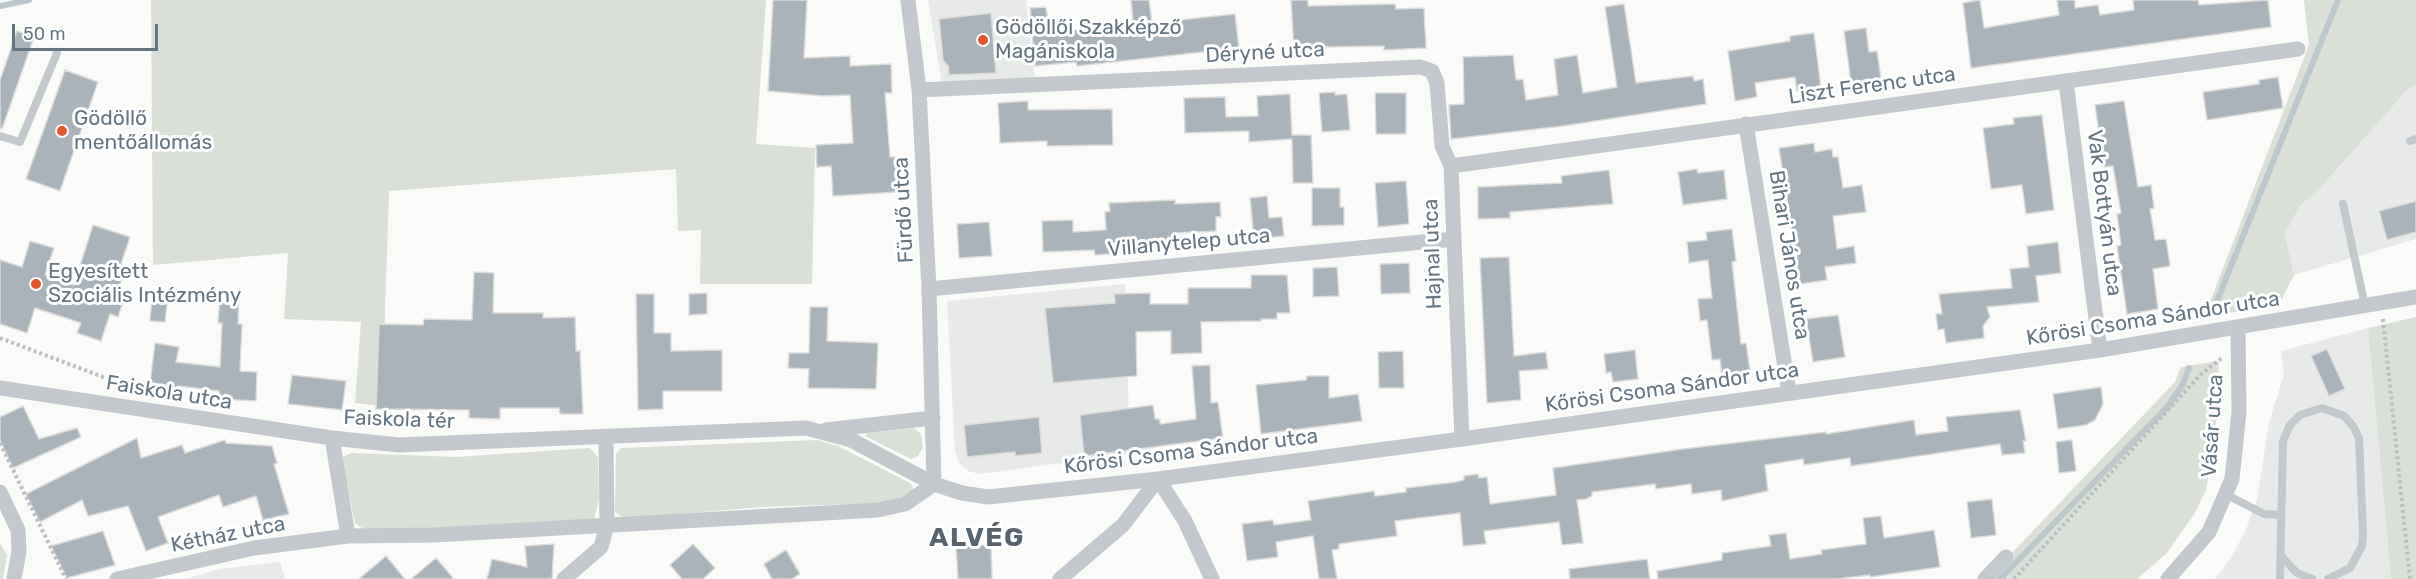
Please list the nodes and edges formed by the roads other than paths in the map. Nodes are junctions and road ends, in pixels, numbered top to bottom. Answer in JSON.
{"nodes":[{"id":1,"x":908,"y":0,"type":"edge"},
{"id":2,"x":2298,"y":49,"type":"dead end"},
{"id":3,"x":57,"y":53,"type":"dead end"},
{"id":4,"x":1432,"y":71,"type":"joint"},
{"id":5,"x":2066,"y":82,"type":"junction"},
{"id":6,"x":919,"y":90,"type":"junction"},
{"id":7,"x":1746,"y":124,"type":"junction"},
{"id":8,"x":0,"y":136,"type":"edge"},
{"id":9,"x":1451,"y":166,"type":"junction"},
{"id":10,"x":2343,"y":204,"type":"dead end"},
{"id":11,"x":1454,"y":238,"type":"junction"},
{"id":12,"x":929,"y":289,"type":"junction"},
{"id":13,"x":2416,"y":297,"type":"edge"},
{"id":14,"x":2365,"y":306,"type":"junction"},
{"id":15,"x":2238,"y":328,"type":"junction"},
{"id":16,"x":2100,"y":350,"type":"junction"},
{"id":17,"x":0,"y":388,"type":"edge"},
{"id":18,"x":1789,"y":392,"type":"junction"},
{"id":19,"x":933,"y":418,"type":"junction"},
{"id":20,"x":823,"y":430,"type":"junction"},
{"id":21,"x":606,"y":437,"type":"junction"},
{"id":22,"x":332,"y":438,"type":"junction"},
{"id":23,"x":1462,"y":439,"type":"junction"},
{"id":24,"x":1158,"y":479,"type":"junction"},
{"id":25,"x":934,"y":484,"type":"junction"},
{"id":26,"x":0,"y":492,"type":"edge"},
{"id":27,"x":2227,"y":495,"type":"junction"},
{"id":28,"x":2282,"y":514,"type":"junction"},
{"id":29,"x":608,"y":525,"type":"junction"},
{"id":30,"x":348,"y":536,"type":"junction"},
{"id":31,"x":2281,"y":556,"type":"junction"},
{"id":32,"x":2006,"y":557,"type":"dead end"},
{"id":33,"x":14,"y":579,"type":"edge"},
{"id":34,"x":117,"y":579,"type":"edge"},
{"id":35,"x":564,"y":579,"type":"edge"},
{"id":36,"x":1060,"y":579,"type":"edge"},
{"id":37,"x":1212,"y":579,"type":"edge"},
{"id":38,"x":1985,"y":579,"type":"edge"},
{"id":39,"x":2168,"y":579,"type":"edge"},
{"id":40,"x":2280,"y":579,"type":"edge"},
{"id":41,"x":2312,"y":579,"type":"edge"},
{"id":42,"x":2328,"y":579,"type":"edge"}],
"edges":[{"from":1,"to":6,"type":"street","name":"Fürdő utca"},
{"from":2,"to":5,"type":"street","name":"Liszt Ferenc utca"},
{"from":3,"to":8,"type":"lane"},
{"from":4,"to":6,"type":"street","name":"Déryné utca"},
{"from":4,"to":9,"type":"street","name":"Hajnal utca"},
{"from":5,"to":7,"type":"street","name":"Liszt Ferenc utca"},
{"from":5,"to":16,"type":"street","name":"Vak Bottyán utca"},
{"from":6,"to":12,"type":"street","name":"Fürdő utca"},
{"from":7,"to":9,"type":"street","name":"Liszt Ferenc utca"},
{"from":7,"to":18,"type":"street","name":"Bihari János utca"},
{"from":9,"to":11,"type":"street","name":"Hajnal utca"},
{"from":10,"to":14,"type":"lane"},
{"from":11,"to":12,"type":"street","name":"Villanytelep utca"},
{"from":11,"to":23,"type":"street","name":"Hajnal utca"},
{"from":12,"to":19,"type":"street","name":"Fürdő utca"},
{"from":13,"to":14,"type":"street","name":"Kőrösi Csoma Sándor utca"},
{"from":14,"to":15,"type":"street","name":"Kőrösi Csoma Sándor utca"},
{"from":15,"to":16,"type":"street","name":"Kőrösi Csoma Sándor utca"},
{"from":15,"to":27,"type":"street","name":"Vásár utca"},
{"from":16,"to":18,"type":"street","name":"Kőrösi Csoma Sándor utca"},
{"from":17,"to":22,"type":"street","name":"Faiskola utca"},
{"from":18,"to":23,"type":"street","name":"Kőrösi Csoma Sándor utca"},
{"from":19,"to":20,"type":"street","name":"Faiskola tér"},
{"from":19,"to":25,"type":"street"},
{"from":20,"to":21,"type":"street","name":"Faiskola tér"},
{"from":20,"to":25,"type":"street","name":"Faiskola tér"},
{"from":21,"to":22,"type":"street","name":"Faiskola tér"},
{"from":21,"to":29,"type":"street"},
{"from":22,"to":30,"type":"street","name":"Faiskola tér"},
{"from":23,"to":24,"type":"street","name":"Kőrösi Csoma Sándor utca"},
{"from":24,"to":25,"type":"street","name":"Kőrösi Csoma Sándor utca"},
{"from":24,"to":36,"type":"street"},
{"from":24,"to":37,"type":"street"},
{"from":25,"to":29,"type":"street"},
{"from":26,"to":33,"type":"street"},
{"from":27,"to":28,"type":"lane"},
{"from":27,"to":39,"type":"street","name":"Vásár utca"},
{"from":28,"to":31,"type":"lane"},
{"from":28,"to":42,"type":"lane"},
{"from":29,"to":30,"type":"street"},
{"from":29,"to":35,"type":"street"},
{"from":30,"to":34,"type":"street","name":"Kétház utca"},
{"from":31,"to":40,"type":"lane"},
{"from":31,"to":41,"type":"lane"},
{"from":32,"to":38,"type":"street"}]}
